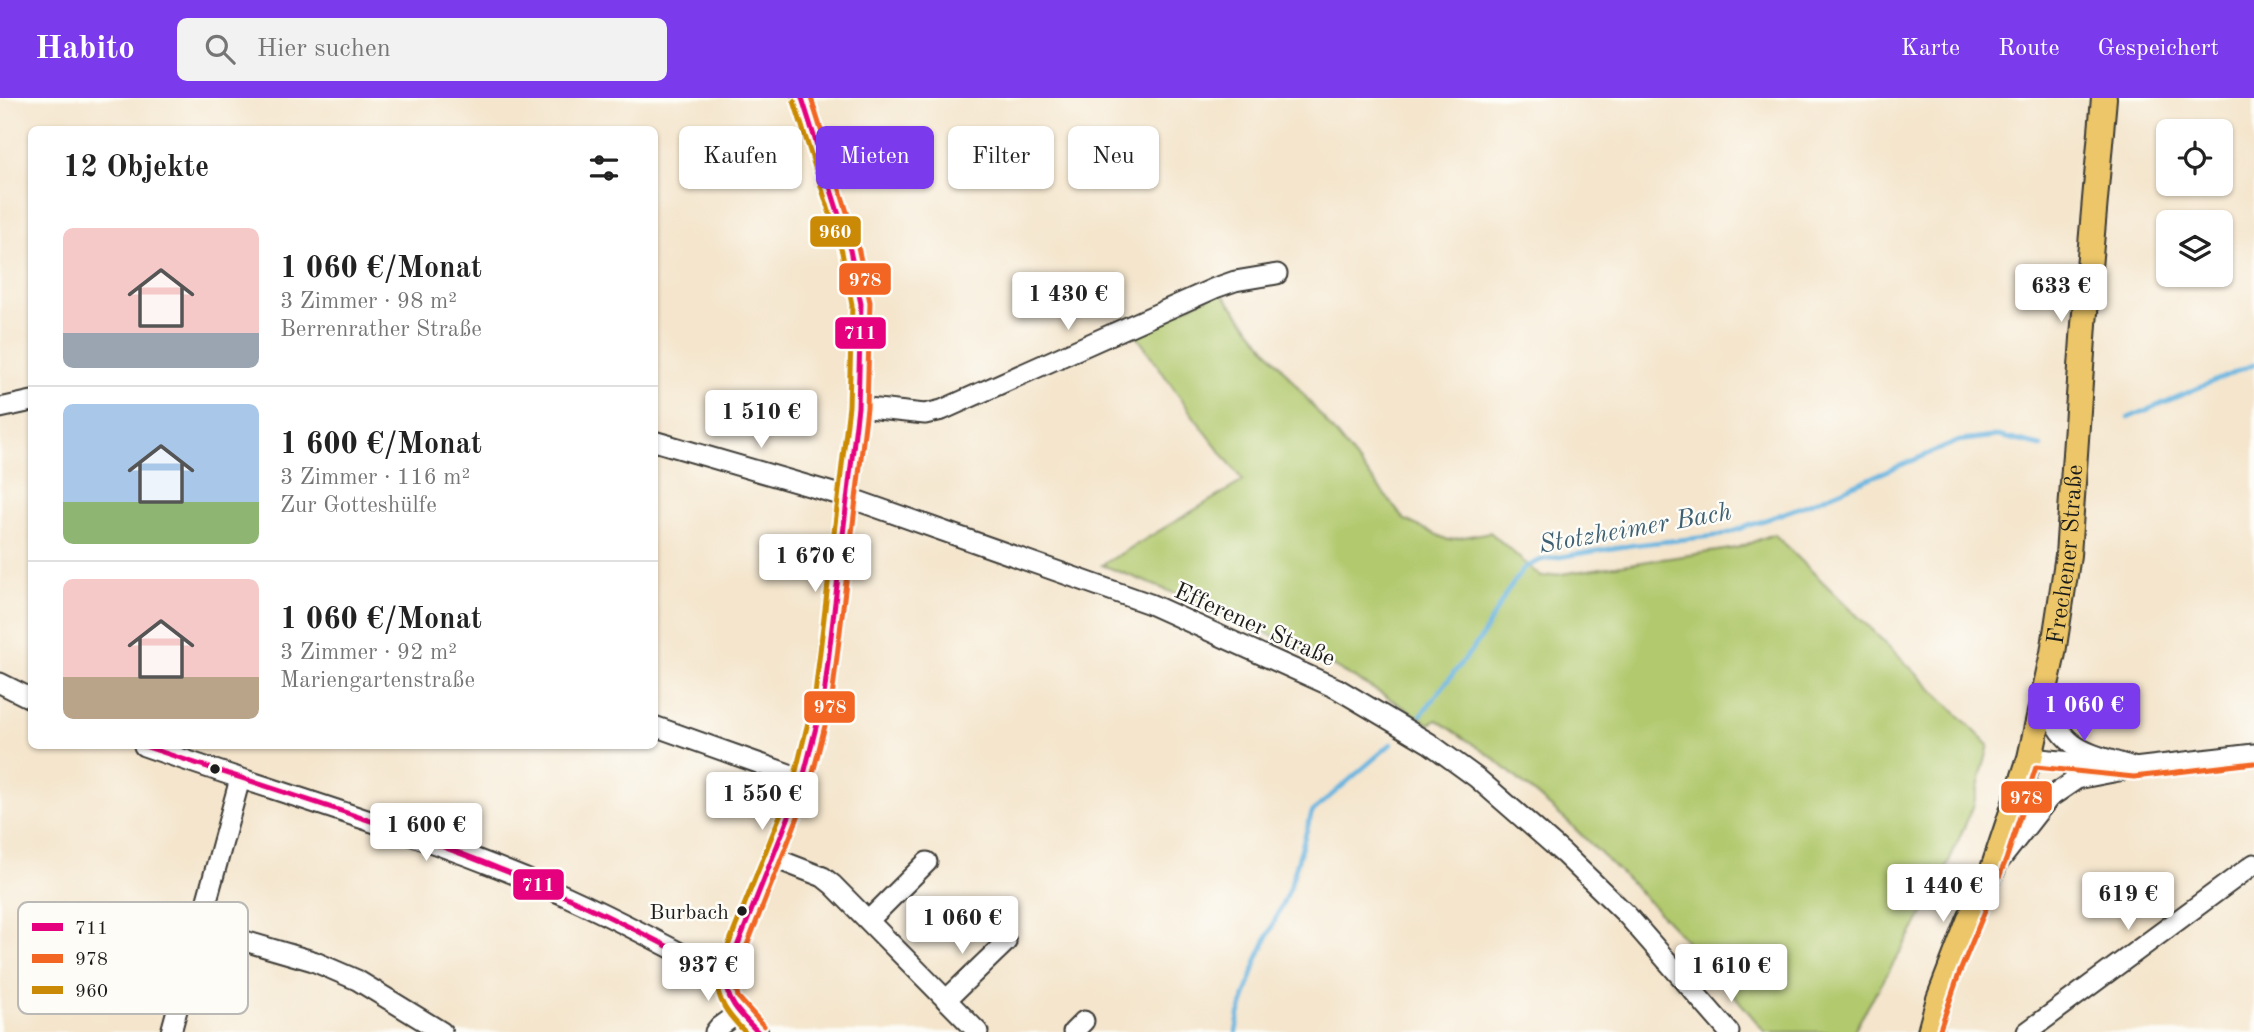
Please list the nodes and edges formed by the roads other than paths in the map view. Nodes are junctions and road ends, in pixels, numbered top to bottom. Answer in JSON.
{"nodes":[{"id":1,"x":802,"y":98,"type":"edge"},
{"id":2,"x":2104,"y":98,"type":"edge"},
{"id":3,"x":1277,"y":274,"type":"dead end"},
{"id":4,"x":28,"y":402,"type":"edge"},
{"id":5,"x":858,"y":407,"type":"junction"},
{"id":6,"x":0,"y":408,"type":"edge"},
{"id":7,"x":658,"y":442,"type":"edge"},
{"id":8,"x":848,"y":497,"type":"junction"},
{"id":9,"x":0,"y":683,"type":"edge"},
{"id":10,"x":28,"y":697,"type":"edge"},
{"id":11,"x":2045,"y":697,"type":"junction"},
{"id":12,"x":658,"y":727,"type":"edge"},
{"id":13,"x":153,"y":749,"type":"edge"},
{"id":14,"x":2254,"y":754,"type":"edge"},
{"id":15,"x":2030,"y":758,"type":"junction"},
{"id":16,"x":2134,"y":768,"type":"junction"},
{"id":17,"x":240,"y":779,"type":"junction"},
{"id":18,"x":803,"y":779,"type":"junction"},
{"id":19,"x":774,"y":858,"type":"junction"},
{"id":20,"x":928,"y":862,"type":"dead end"},
{"id":21,"x":2254,"y":864,"type":"edge"},
{"id":22,"x":1993,"y":869,"type":"junction"},
{"id":23,"x":207,"y":902,"type":"edge"},
{"id":24,"x":869,"y":920,"type":"junction"},
{"id":25,"x":248,"y":942,"type":"edge"},
{"id":26,"x":1006,"y":942,"type":"dead end"},
{"id":27,"x":725,"y":977,"type":"junction"},
{"id":28,"x":946,"y":1000,"type":"junction"},
{"id":29,"x":738,"y":1013,"type":"junction"},
{"id":30,"x":177,"y":1014,"type":"edge"},
{"id":31,"x":172,"y":1032,"type":"edge"},
{"id":32,"x":442,"y":1032,"type":"edge"},
{"id":33,"x":715,"y":1032,"type":"edge"},
{"id":34,"x":758,"y":1032,"type":"edge"},
{"id":35,"x":978,"y":1032,"type":"edge"},
{"id":36,"x":1729,"y":1032,"type":"edge"},
{"id":37,"x":1930,"y":1032,"type":"edge"},
{"id":38,"x":2027,"y":1032,"type":"edge"}],
"edges":[{"from":1,"to":5,"type":"street"},
{"from":2,"to":11,"type":"main road","name":"Frechener Straße"},
{"from":3,"to":5,"type":"street"},
{"from":4,"to":6,"type":"street"},
{"from":5,"to":8,"type":"street"},
{"from":7,"to":8,"type":"street","name":"Efferener Straße"},
{"from":8,"to":18,"type":"street"},
{"from":8,"to":36,"type":"street","name":"Efferener Straße"},
{"from":9,"to":10,"type":"street"},
{"from":11,"to":15,"type":"main road","name":"Frechener Straße"},
{"from":11,"to":16,"type":"street"},
{"from":12,"to":18,"type":"street"},
{"from":13,"to":17,"type":"street"},
{"from":14,"to":16,"type":"street"},
{"from":15,"to":16,"type":"street"},
{"from":15,"to":22,"type":"main road","name":"Frechener Straße"},
{"from":16,"to":22,"type":"street"},
{"from":17,"to":23,"type":"street"},
{"from":17,"to":27,"type":"street"},
{"from":18,"to":19,"type":"street"},
{"from":19,"to":24,"type":"street"},
{"from":19,"to":27,"type":"street"},
{"from":20,"to":24,"type":"street"},
{"from":21,"to":38,"type":"street"},
{"from":22,"to":37,"type":"main road","name":"Frechener Straße"},
{"from":24,"to":28,"type":"street"},
{"from":25,"to":32,"type":"street"},
{"from":26,"to":28,"type":"street"},
{"from":27,"to":29,"type":"street"},
{"from":28,"to":35,"type":"street"},
{"from":29,"to":33,"type":"street"},
{"from":29,"to":34,"type":"street"},
{"from":30,"to":31,"type":"street"}]}
